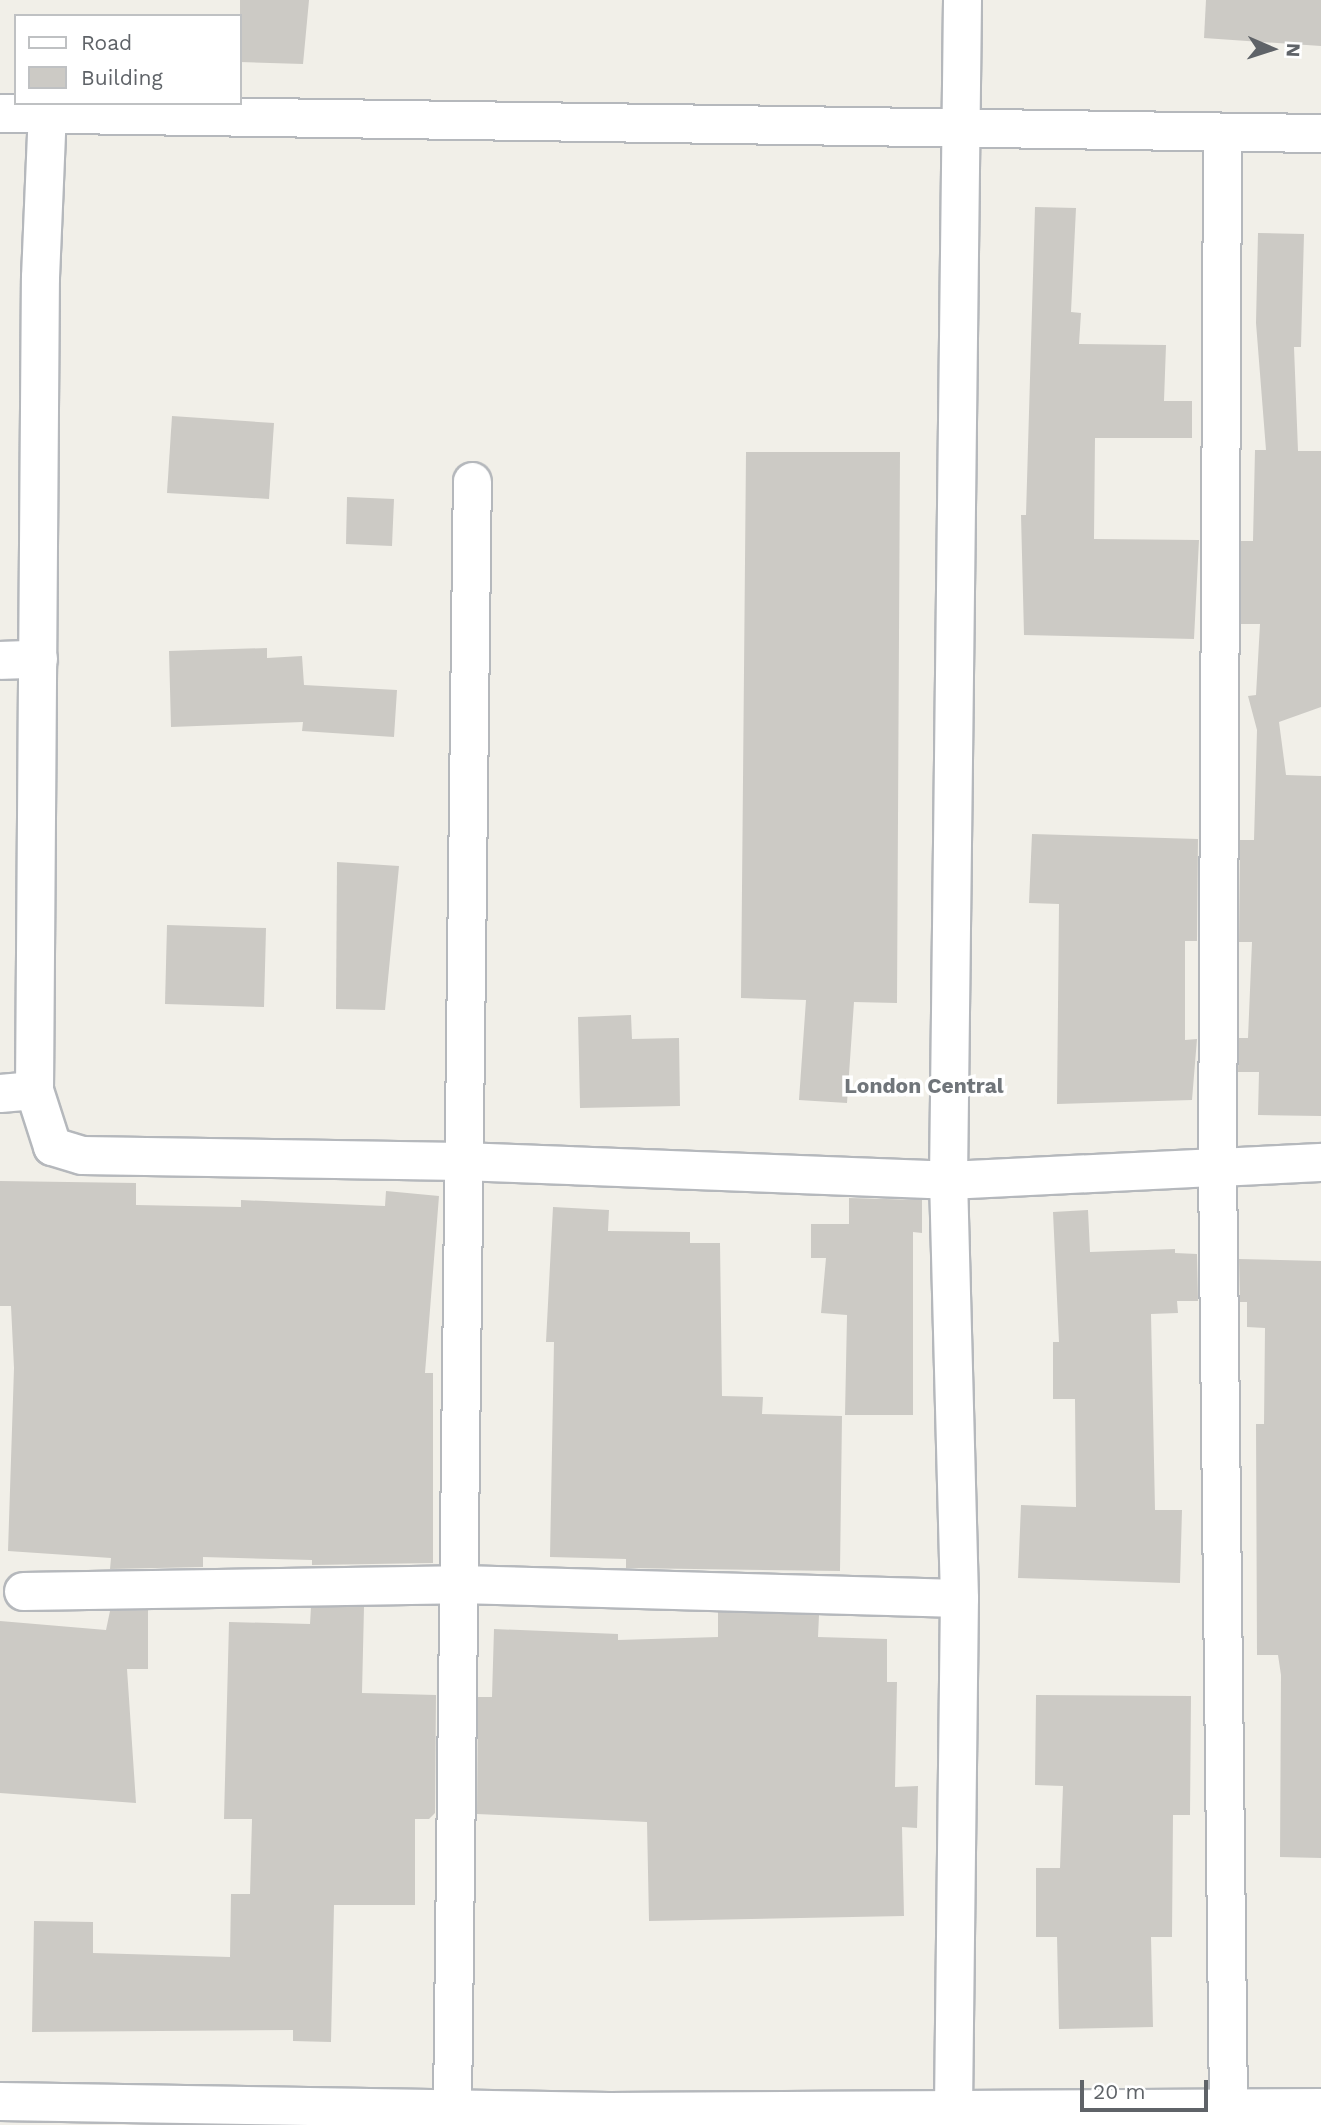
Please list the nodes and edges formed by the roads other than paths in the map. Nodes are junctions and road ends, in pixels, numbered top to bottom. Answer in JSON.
{"nodes":[{"id":1,"x":962,"y":0,"type":"edge"},
{"id":2,"x":0,"y":113,"type":"edge"},
{"id":3,"x":47,"y":113,"type":"junction"},
{"id":4,"x":959,"y":126,"type":"junction"},
{"id":5,"x":1222,"y":132,"type":"junction"},
{"id":6,"x":1321,"y":133,"type":"edge"},
{"id":7,"x":472,"y":481,"type":"dead end"},
{"id":8,"x":38,"y":659,"type":"junction"},
{"id":9,"x":0,"y":660,"type":"edge"},
{"id":10,"x":17,"y":1091,"type":"edge"},
{"id":11,"x":461,"y":1161,"type":"junction"},
{"id":12,"x":1321,"y":1162,"type":"edge"},
{"id":13,"x":1217,"y":1167,"type":"junction"},
{"id":14,"x":948,"y":1180,"type":"junction"},
{"id":15,"x":458,"y":1584,"type":"junction"},
{"id":16,"x":23,"y":1591,"type":"dead end"},
{"id":17,"x":959,"y":1598,"type":"junction"},
{"id":18,"x":0,"y":2101,"type":"edge"},
{"id":19,"x":452,"y":2107,"type":"junction"},
{"id":20,"x":1228,"y":2107,"type":"junction"},
{"id":21,"x":1321,"y":2107,"type":"edge"},
{"id":22,"x":953,"y":2108,"type":"junction"},
{"id":23,"x":609,"y":2118,"type":"edge"}],
"edges":[{"from":1,"to":4,"type":"street"},
{"from":2,"to":3,"type":"street"},
{"from":3,"to":4,"type":"street"},
{"from":3,"to":8,"type":"street"},
{"from":4,"to":5,"type":"street"},
{"from":4,"to":14,"type":"street"},
{"from":5,"to":6,"type":"street"},
{"from":5,"to":13,"type":"street"},
{"from":7,"to":11,"type":"street"},
{"from":8,"to":9,"type":"street"},
{"from":8,"to":10,"type":"street"},
{"from":10,"to":11,"type":"street"},
{"from":11,"to":14,"type":"street"},
{"from":11,"to":15,"type":"street"},
{"from":12,"to":13,"type":"street"},
{"from":13,"to":14,"type":"street"},
{"from":13,"to":20,"type":"street"},
{"from":14,"to":17,"type":"street"},
{"from":15,"to":16,"type":"street"},
{"from":15,"to":17,"type":"street"},
{"from":15,"to":19,"type":"street"},
{"from":17,"to":22,"type":"street"},
{"from":18,"to":19,"type":"street"},
{"from":19,"to":23,"type":"street"},
{"from":20,"to":21,"type":"street"},
{"from":20,"to":22,"type":"street"},
{"from":22,"to":23,"type":"street"}]}
